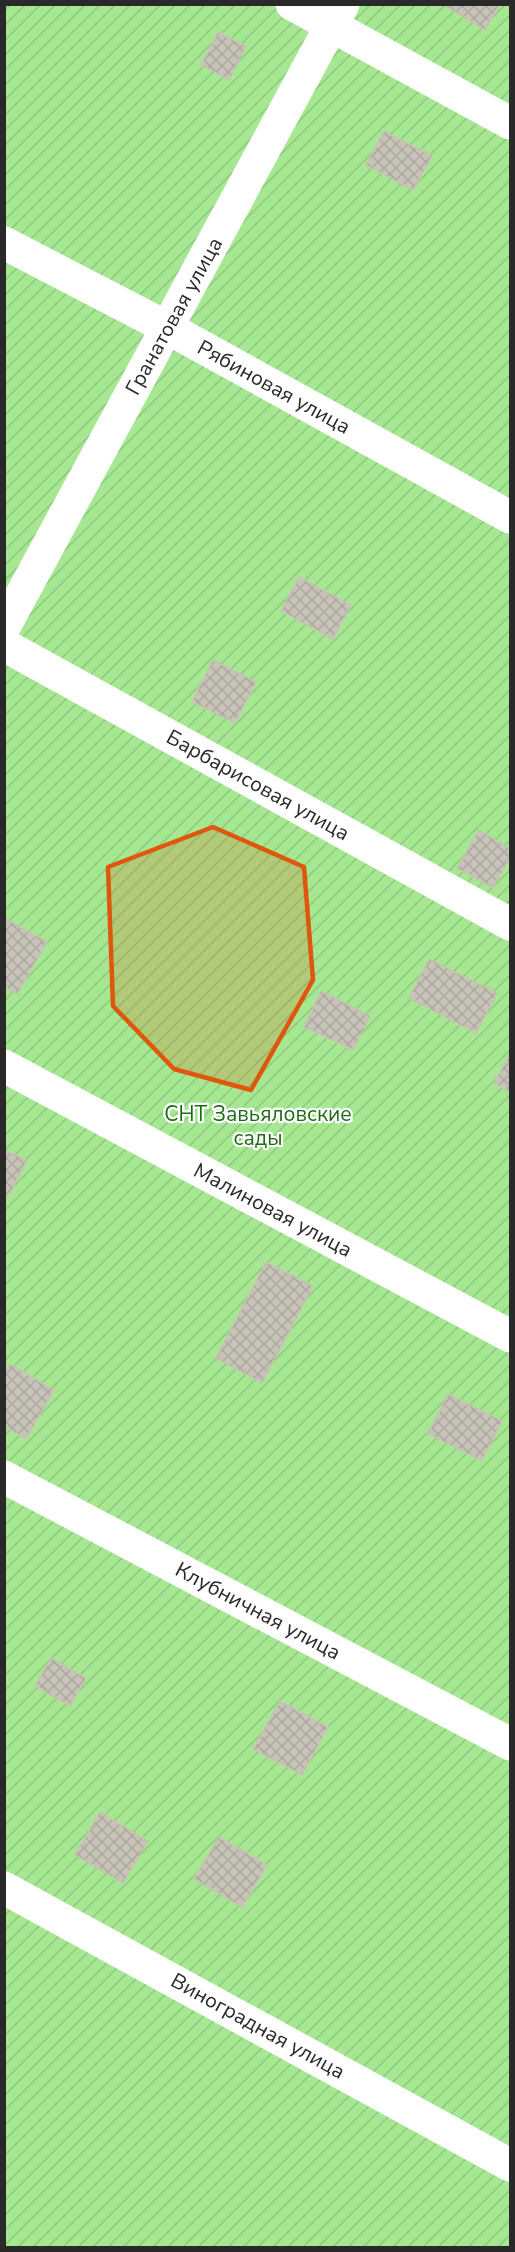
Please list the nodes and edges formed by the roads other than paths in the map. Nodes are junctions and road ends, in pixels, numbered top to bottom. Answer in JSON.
{"nodes":[{"id":1,"x":292,"y":4,"type":"edge"},
{"id":2,"x":337,"y":15,"type":"edge"},
{"id":3,"x":510,"y":123,"type":"edge"},
{"id":4,"x":4,"y":243,"type":"edge"},
{"id":5,"x":168,"y":328,"type":"junction"},
{"id":6,"x":510,"y":517,"type":"edge"},
{"id":7,"x":4,"y":627,"type":"edge"},
{"id":8,"x":4,"y":645,"type":"edge"},
{"id":9,"x":510,"y":924,"type":"edge"},
{"id":10,"x":4,"y":1066,"type":"edge"},
{"id":11,"x":510,"y":1336,"type":"edge"},
{"id":12,"x":4,"y":1478,"type":"edge"},
{"id":13,"x":510,"y":1744,"type":"edge"},
{"id":14,"x":4,"y":1888,"type":"edge"},
{"id":15,"x":510,"y":2165,"type":"edge"}],
"edges":[{"from":1,"to":2,"type":"street"},
{"from":2,"to":3,"type":"street"},
{"from":2,"to":5,"type":"street","name":"Гранатовая улица"},
{"from":4,"to":5,"type":"street","name":"Рябиновая улица"},
{"from":5,"to":6,"type":"street","name":"Рябиновая улица"},
{"from":5,"to":7,"type":"street","name":"Гранатовая улица"},
{"from":8,"to":9,"type":"street","name":"Барбарисовая улица"},
{"from":10,"to":11,"type":"street","name":"Малиновая улица"},
{"from":12,"to":13,"type":"street","name":"Клубничная улица"},
{"from":14,"to":15,"type":"street","name":"Виноградная улица"}]}
